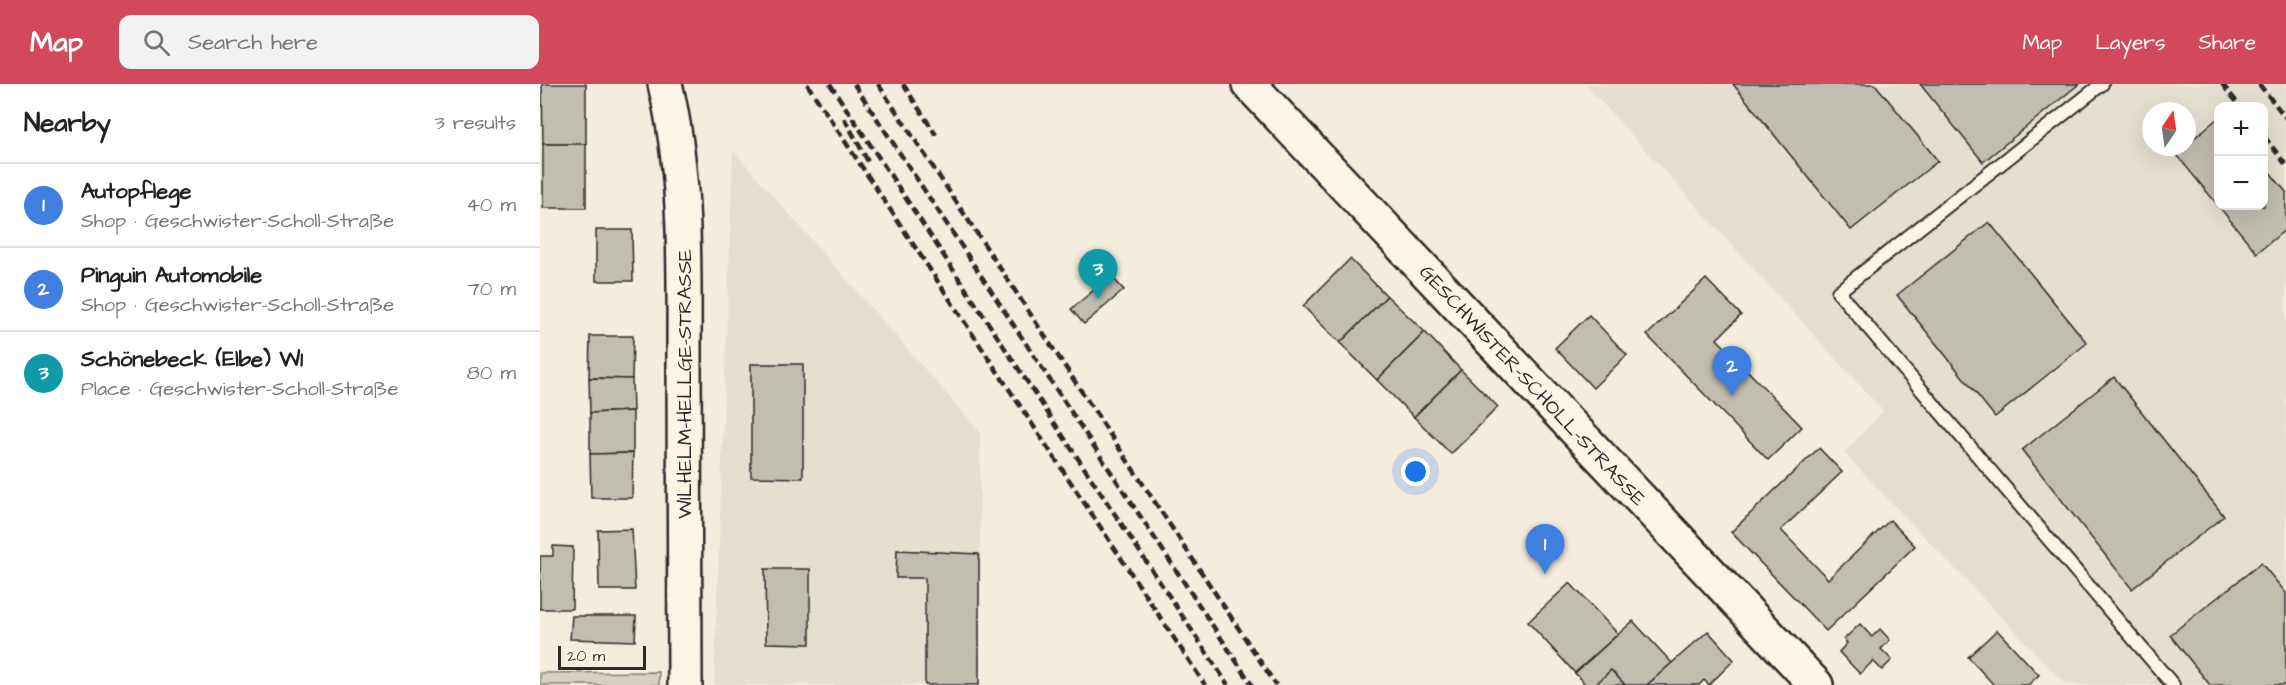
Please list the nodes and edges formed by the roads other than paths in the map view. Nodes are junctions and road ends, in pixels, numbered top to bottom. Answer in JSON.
{"nodes":[{"id":1,"x":665,"y":84,"type":"edge"},
{"id":2,"x":1250,"y":84,"type":"edge"},
{"id":3,"x":2102,"y":84,"type":"edge"},
{"id":4,"x":685,"y":685,"type":"edge"},
{"id":5,"x":1816,"y":685,"type":"edge"},
{"id":6,"x":2173,"y":685,"type":"edge"}],
"edges":[{"from":1,"to":4,"type":"street","name":"WILHELM-HELLGE-STRASSE"},
{"from":2,"to":5,"type":"street","name":"GESCHWISTER-SCHOLL-STRASSE"},
{"from":3,"to":6,"type":"lane"}]}
